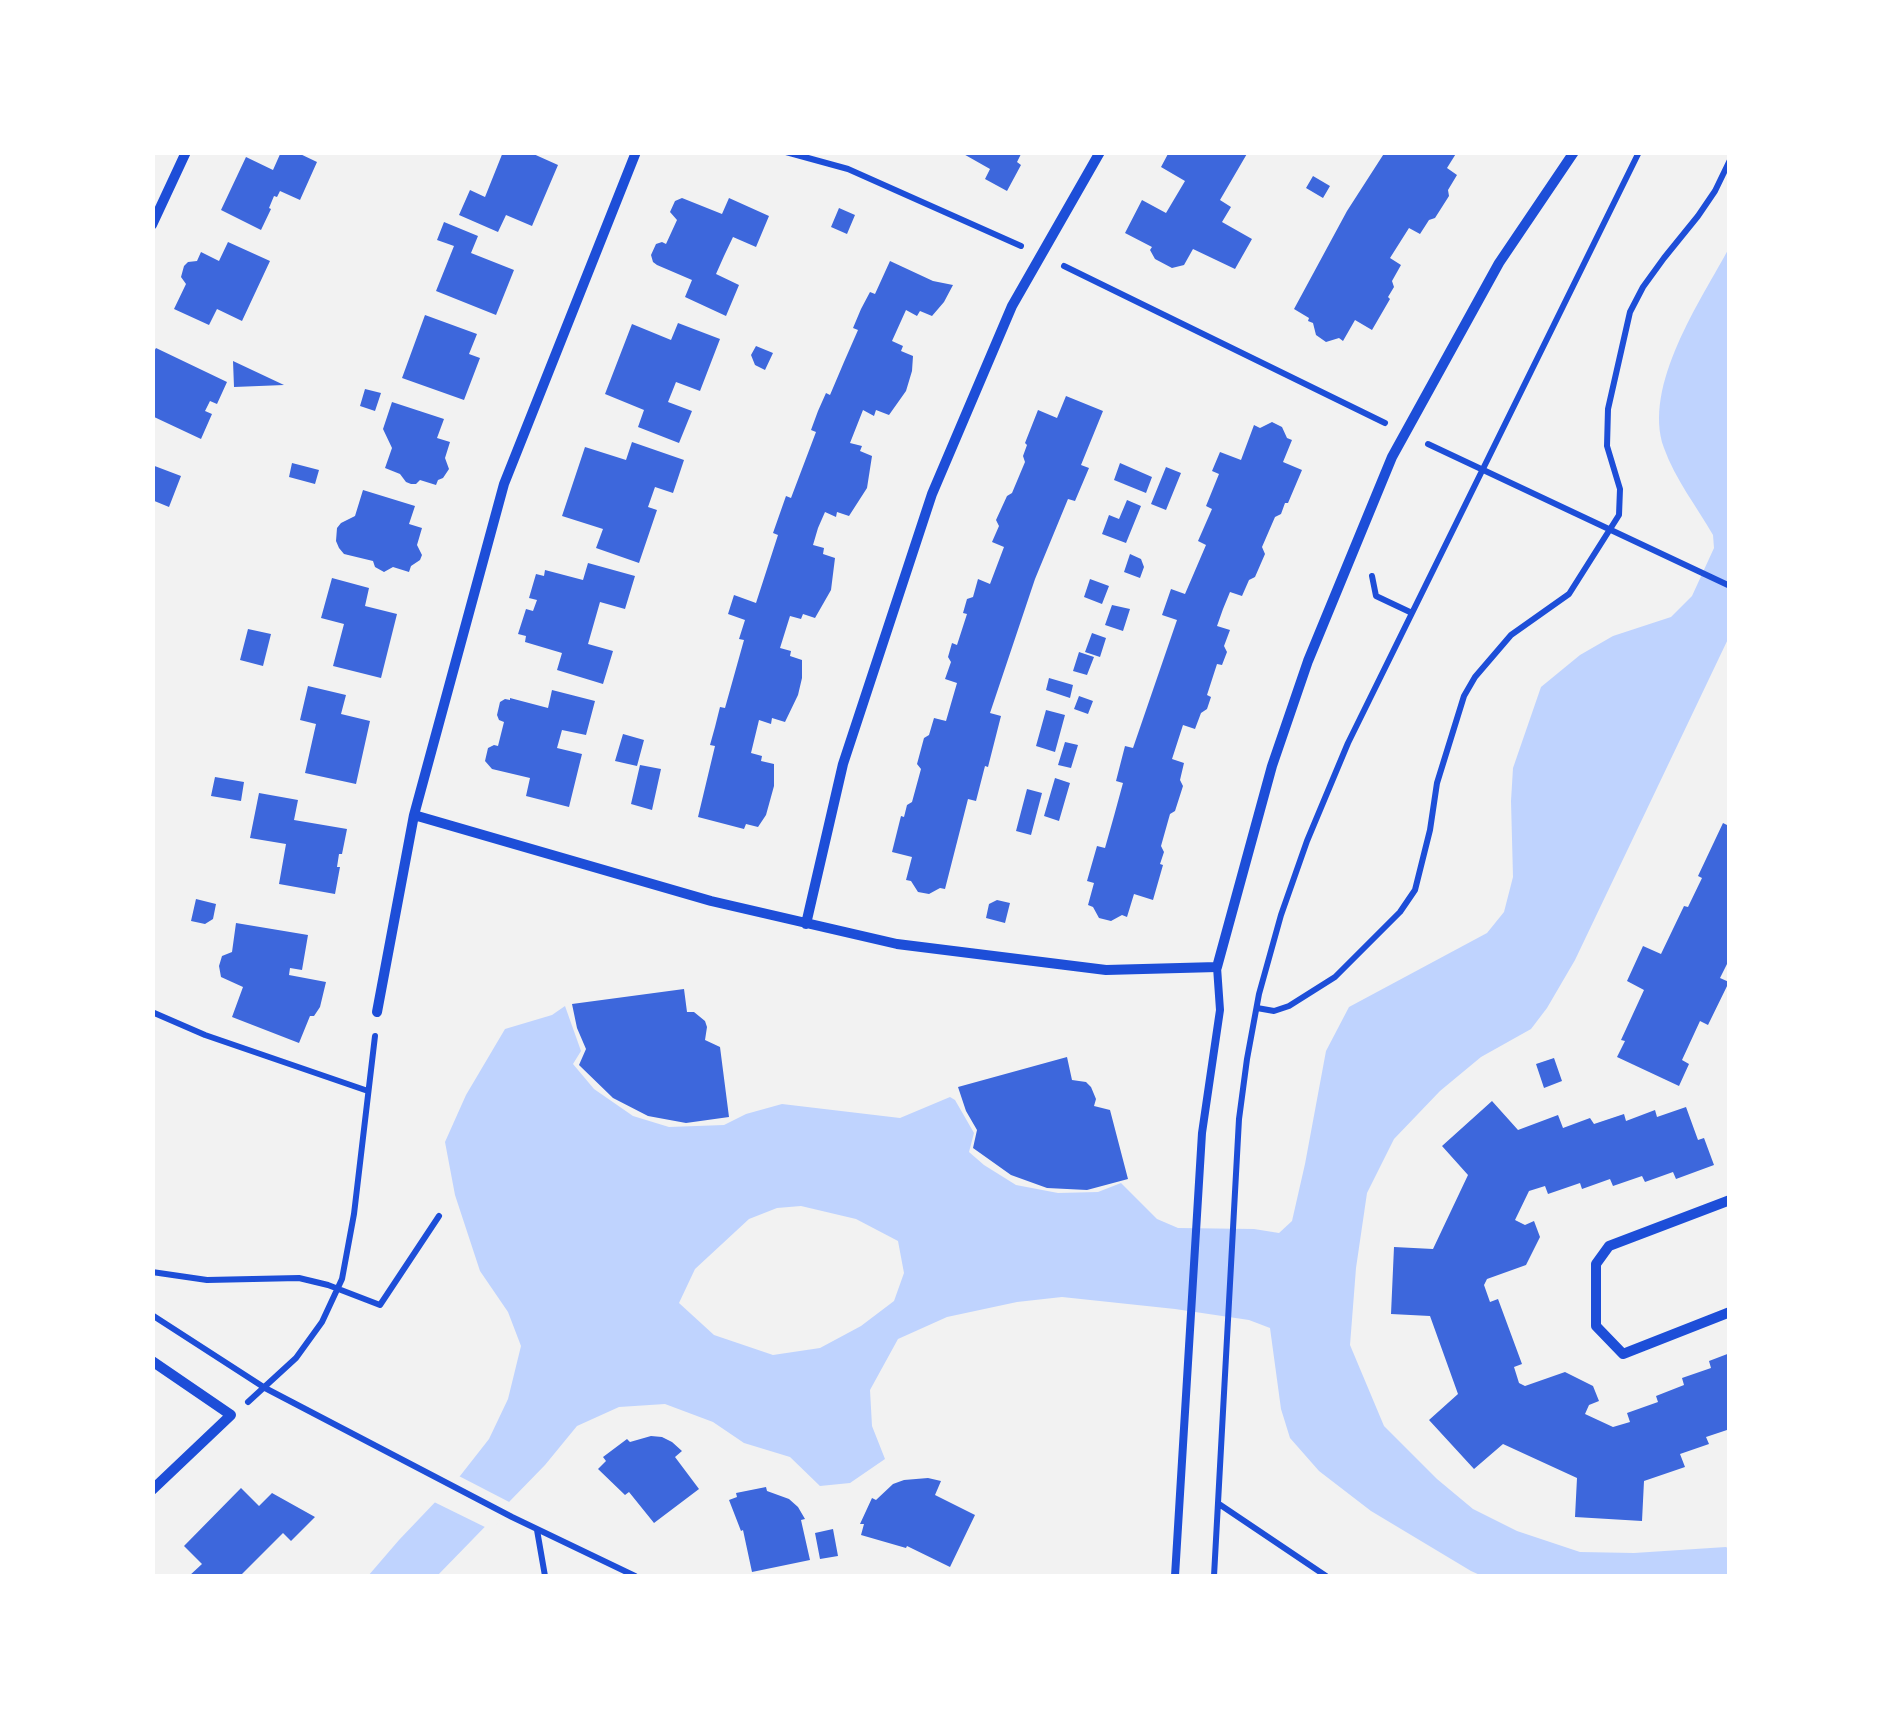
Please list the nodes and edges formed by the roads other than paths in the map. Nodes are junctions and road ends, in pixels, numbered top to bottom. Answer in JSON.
{"nodes":[{"id":1,"x":186,"y":152,"type":"edge"},
{"id":2,"x":636,"y":152,"type":"edge"},
{"id":3,"x":1100,"y":152,"type":"edge"},
{"id":4,"x":1574,"y":152,"type":"edge"},
{"id":5,"x":152,"y":225,"type":"edge"},
{"id":6,"x":414,"y":816,"type":"junction"},
{"id":7,"x":806,"y":924,"type":"junction"},
{"id":8,"x":1217,"y":967,"type":"junction"},
{"id":9,"x":377,"y":1012,"type":"road end"},
{"id":10,"x":1730,"y":1200,"type":"edge"},
{"id":11,"x":1730,"y":1312,"type":"edge"},
{"id":12,"x":152,"y":1361,"type":"edge"},
{"id":13,"x":152,"y":1490,"type":"edge"},
{"id":14,"x":1175,"y":1576,"type":"edge"}],
"edges":[{"from":1,"to":5,"type":"street"},
{"from":2,"to":6,"type":"street"},
{"from":3,"to":7,"type":"street"},
{"from":4,"to":8,"type":"street"},
{"from":6,"to":7,"type":"street"},
{"from":6,"to":9,"type":"street"},
{"from":7,"to":8,"type":"street"},
{"from":8,"to":14,"type":"lane"},
{"from":10,"to":11,"type":"street"},
{"from":12,"to":13,"type":"street"}]}
